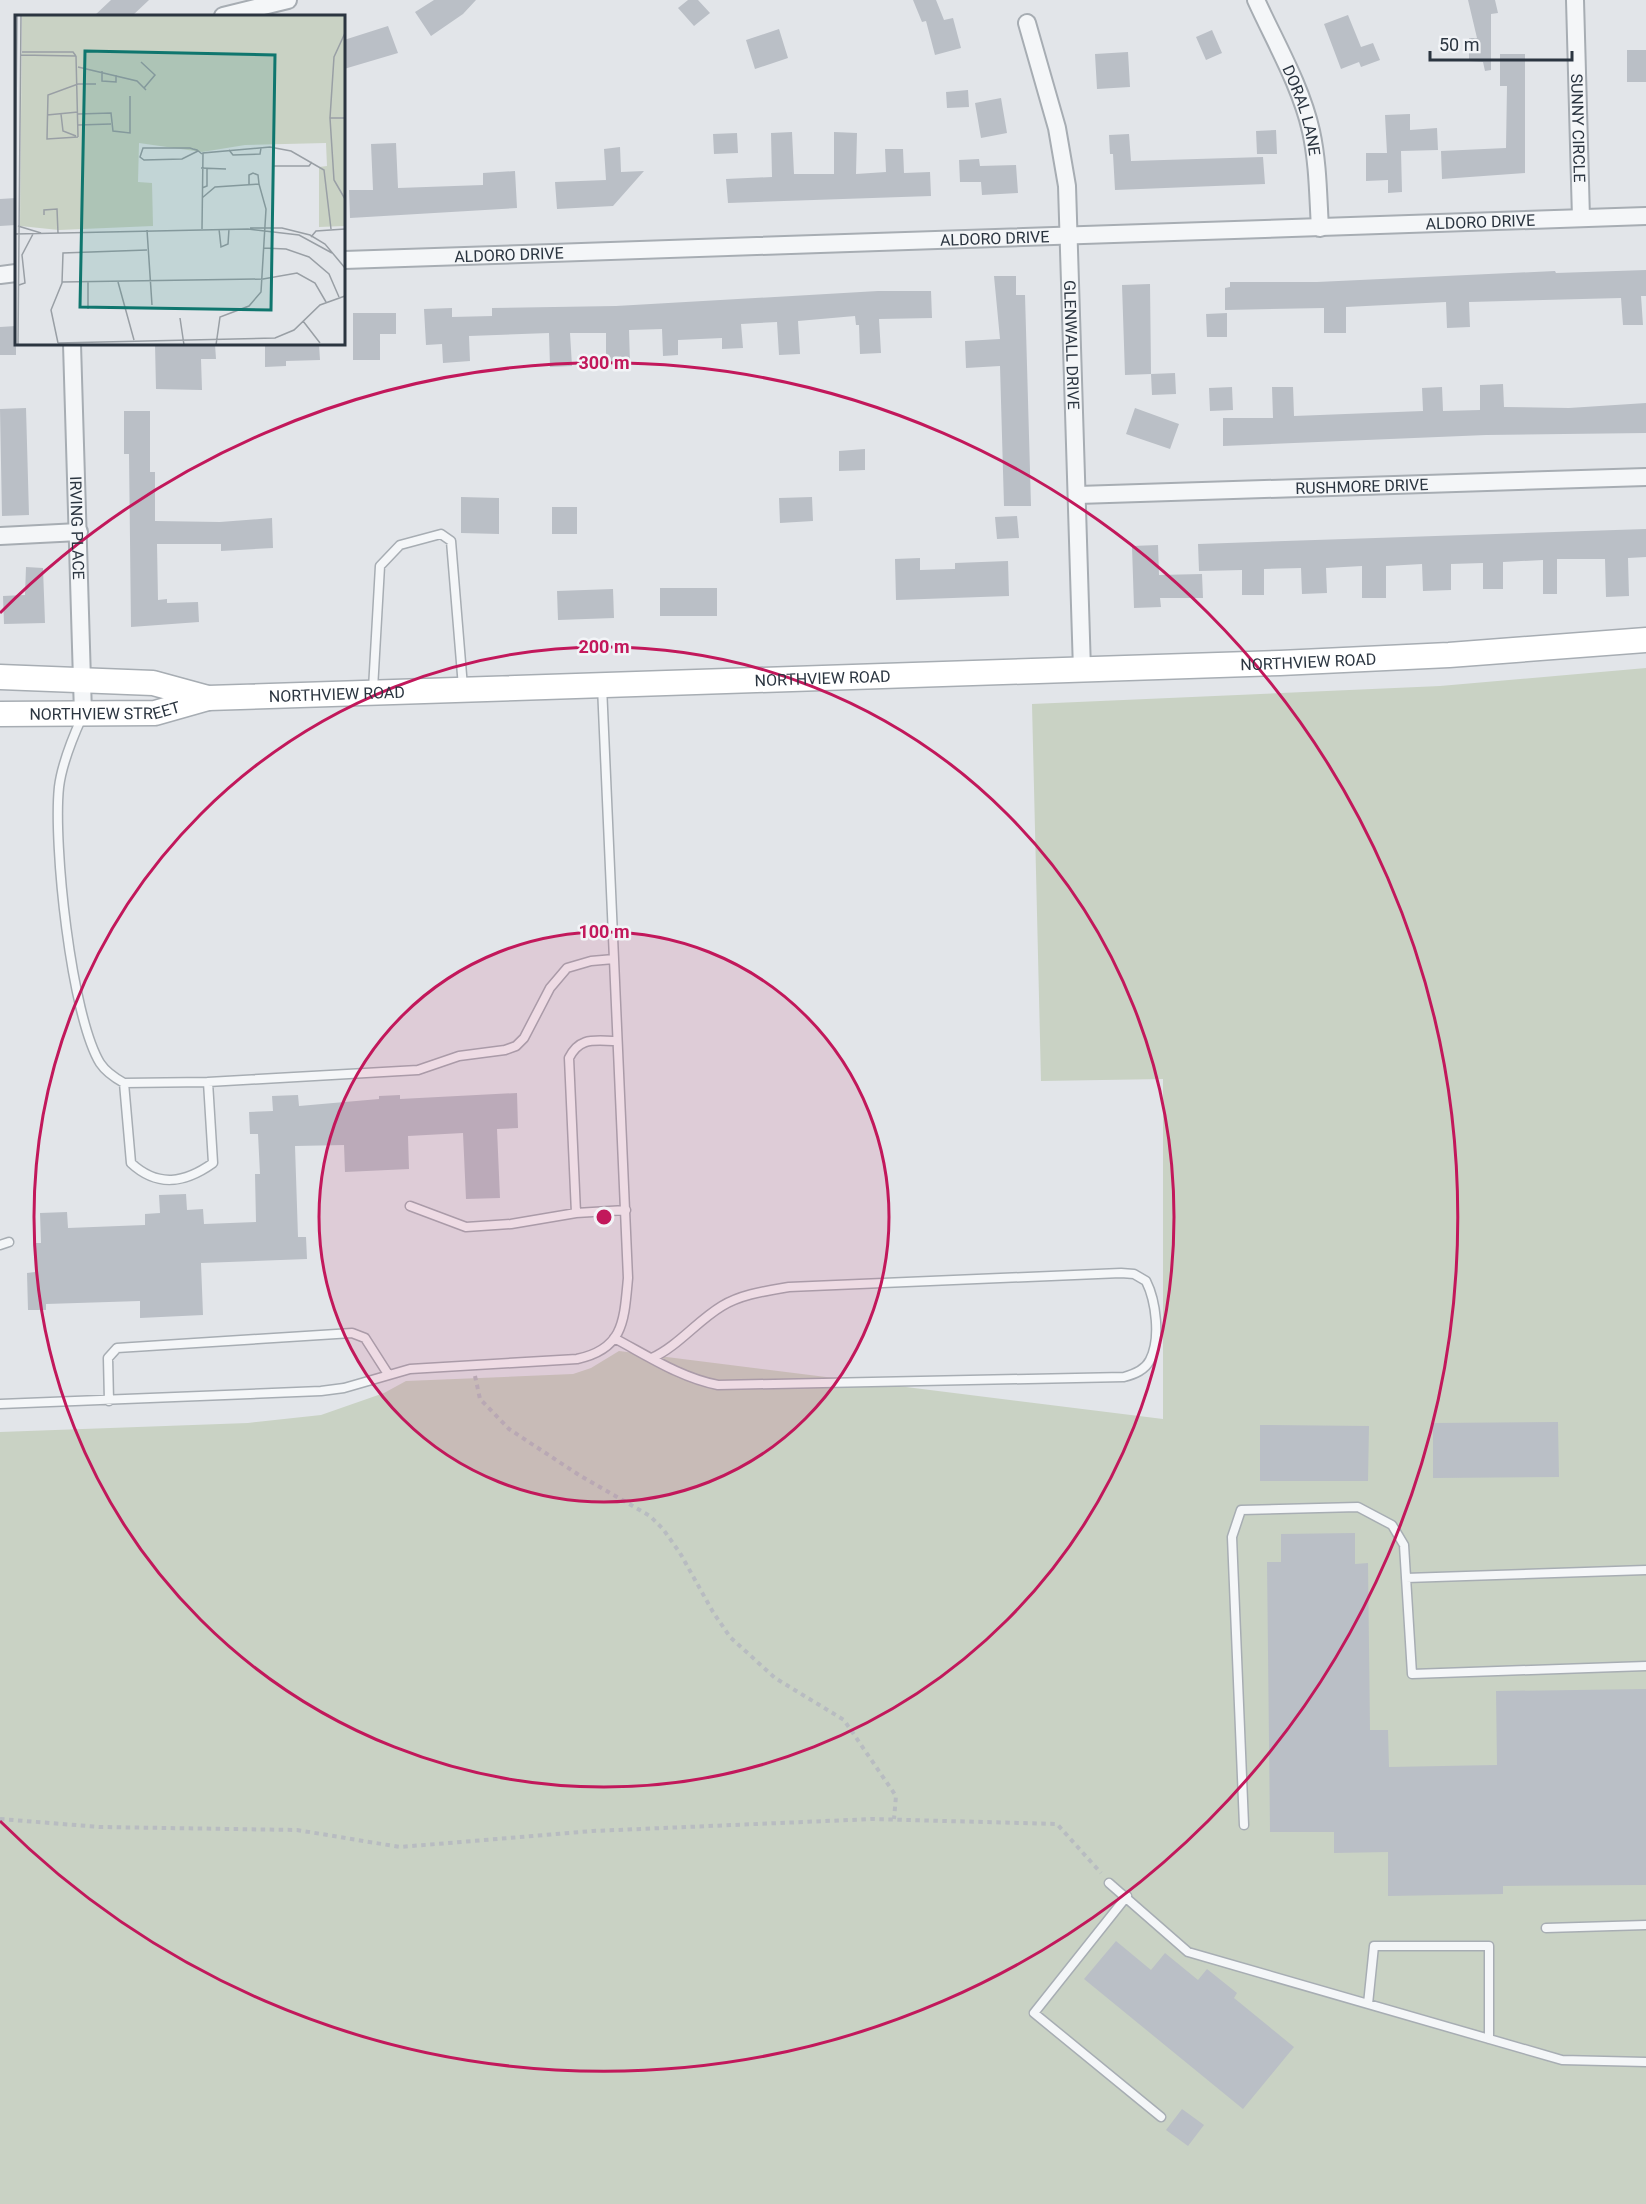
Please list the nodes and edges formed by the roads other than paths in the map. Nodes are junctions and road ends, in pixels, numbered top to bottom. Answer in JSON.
{"nodes":[{"id":1,"x":288,"y":0,"type":"edge"},
{"id":2,"x":1256,"y":0,"type":"edge"},
{"id":3,"x":1575,"y":0,"type":"edge"},
{"id":4,"x":227,"y":15,"type":"edge"},
{"id":5,"x":1028,"y":23,"type":"dead end"},
{"id":6,"x":1646,"y":216,"type":"edge"},
{"id":7,"x":1581,"y":218,"type":"junction"},
{"id":8,"x":1320,"y":228,"type":"junction"},
{"id":9,"x":1070,"y":236,"type":"junction"},
{"id":10,"x":345,"y":260,"type":"edge"},
{"id":11,"x":15,"y":273,"type":"edge"},
{"id":12,"x":0,"y":275,"type":"edge"},
{"id":13,"x":72,"y":345,"type":"edge"},
{"id":14,"x":1646,"y":477,"type":"edge"},
{"id":15,"x":1078,"y":495,"type":"junction"},
{"id":16,"x":79,"y":532,"type":"junction"},
{"id":17,"x":0,"y":536,"type":"edge"},
{"id":18,"x":1646,"y":640,"type":"edge"},
{"id":19,"x":1082,"y":670,"type":"junction"},
{"id":20,"x":0,"y":677,"type":"edge"},
{"id":21,"x":84,"y":682,"type":"junction"},
{"id":22,"x":602,"y":685,"type":"junction"},
{"id":23,"x":463,"y":690,"type":"junction"},
{"id":24,"x":373,"y":693,"type":"junction"},
{"id":25,"x":208,"y":698,"type":"junction"},
{"id":26,"x":0,"y":714,"type":"edge"},
{"id":27,"x":83,"y":714,"type":"junction"},
{"id":28,"x":614,"y":959,"type":"junction"},
{"id":29,"x":617,"y":1041,"type":"junction"},
{"id":30,"x":208,"y":1082,"type":"junction"},
{"id":31,"x":124,"y":1083,"type":"junction"},
{"id":32,"x":410,"y":1206,"type":"dead end"},
{"id":33,"x":626,"y":1210,"type":"junction"},
{"id":34,"x":576,"y":1213,"type":"junction"},
{"id":35,"x":615,"y":1338,"type":"junction"},
{"id":36,"x":651,"y":1358,"type":"junction"},
{"id":37,"x":388,"y":1374,"type":"junction"},
{"id":38,"x":109,"y":1401,"type":"junction"},
{"id":39,"x":0,"y":1404,"type":"edge"},
{"id":40,"x":1646,"y":1570,"type":"edge"},
{"id":41,"x":1406,"y":1578,"type":"junction"},
{"id":42,"x":1646,"y":1666,"type":"edge"},
{"id":43,"x":1244,"y":1825,"type":"dead end"},
{"id":44,"x":1109,"y":1883,"type":"road end"},
{"id":45,"x":1127,"y":1896,"type":"junction"},
{"id":46,"x":1646,"y":1925,"type":"edge"},
{"id":47,"x":1546,"y":1928,"type":"dead end"},
{"id":48,"x":1368,"y":2004,"type":"junction"},
{"id":49,"x":1490,"y":2039,"type":"junction"},
{"id":50,"x":1646,"y":2062,"type":"edge"},
{"id":51,"x":1161,"y":2117,"type":"dead end"}],
"edges":[{"from":1,"to":4,"type":"street"},
{"from":2,"to":8,"type":"street","name":"DORAL LANE"},
{"from":3,"to":7,"type":"street","name":"SUNNY CIRCLE"},
{"from":5,"to":9,"type":"street","name":"GLENWALL DRIVE"},
{"from":6,"to":7,"type":"street","name":"ALDORO DRIVE"},
{"from":7,"to":8,"type":"street","name":"ALDORO DRIVE"},
{"from":8,"to":9,"type":"street","name":"ALDORO DRIVE"},
{"from":9,"to":10,"type":"street","name":"ALDORO DRIVE"},
{"from":9,"to":15,"type":"street","name":"GLENWALL DRIVE"},
{"from":11,"to":12,"type":"street"},
{"from":13,"to":16,"type":"street","name":"IRVING PLACE"},
{"from":14,"to":15,"type":"street","name":"RUSHMORE DRIVE"},
{"from":15,"to":19,"type":"street","name":"GLENWALL DRIVE"},
{"from":16,"to":17,"type":"street"},
{"from":16,"to":21,"type":"street","name":"IRVING PLACE"},
{"from":18,"to":19,"type":"street","name":"NORTHVIEW ROAD"},
{"from":19,"to":22,"type":"street","name":"NORTHVIEW ROAD"},
{"from":20,"to":21,"type":"street","name":"NORTHVIEW ROAD"},
{"from":21,"to":25,"type":"street","name":"NORTHVIEW ROAD"},
{"from":21,"to":27,"type":"street","name":"IRVING PLACE"},
{"from":22,"to":23,"type":"street","name":"NORTHVIEW ROAD"},
{"from":22,"to":28,"type":"lane"},
{"from":23,"to":24,"type":"street","name":"NORTHVIEW ROAD"},
{"from":23,"to":24,"type":"lane"},
{"from":24,"to":25,"type":"street","name":"NORTHVIEW ROAD"},
{"from":25,"to":27,"type":"street","name":"NORTHVIEW STREET"},
{"from":26,"to":27,"type":"street","name":"NORTHVIEW STREET"},
{"from":27,"to":31,"type":"lane"},
{"from":28,"to":29,"type":"lane"},
{"from":28,"to":30,"type":"lane"},
{"from":29,"to":33,"type":"lane"},
{"from":29,"to":34,"type":"lane"},
{"from":30,"to":31,"type":"lane"},
{"from":30,"to":31,"type":"lane"},
{"from":32,"to":34,"type":"lane"},
{"from":33,"to":34,"type":"lane"},
{"from":33,"to":35,"type":"lane"},
{"from":35,"to":36,"type":"lane"},
{"from":35,"to":37,"type":"lane"},
{"from":36,"to":36,"type":"lane"},
{"from":37,"to":38,"type":"lane"},
{"from":37,"to":38,"type":"lane"},
{"from":38,"to":39,"type":"lane"},
{"from":40,"to":41,"type":"lane"},
{"from":41,"to":42,"type":"lane"},
{"from":41,"to":43,"type":"lane"},
{"from":44,"to":45,"type":"lane"},
{"from":45,"to":48,"type":"lane"},
{"from":45,"to":51,"type":"lane"},
{"from":46,"to":47,"type":"lane"},
{"from":48,"to":49,"type":"lane"},
{"from":48,"to":49,"type":"lane"},
{"from":49,"to":50,"type":"lane"}]}
